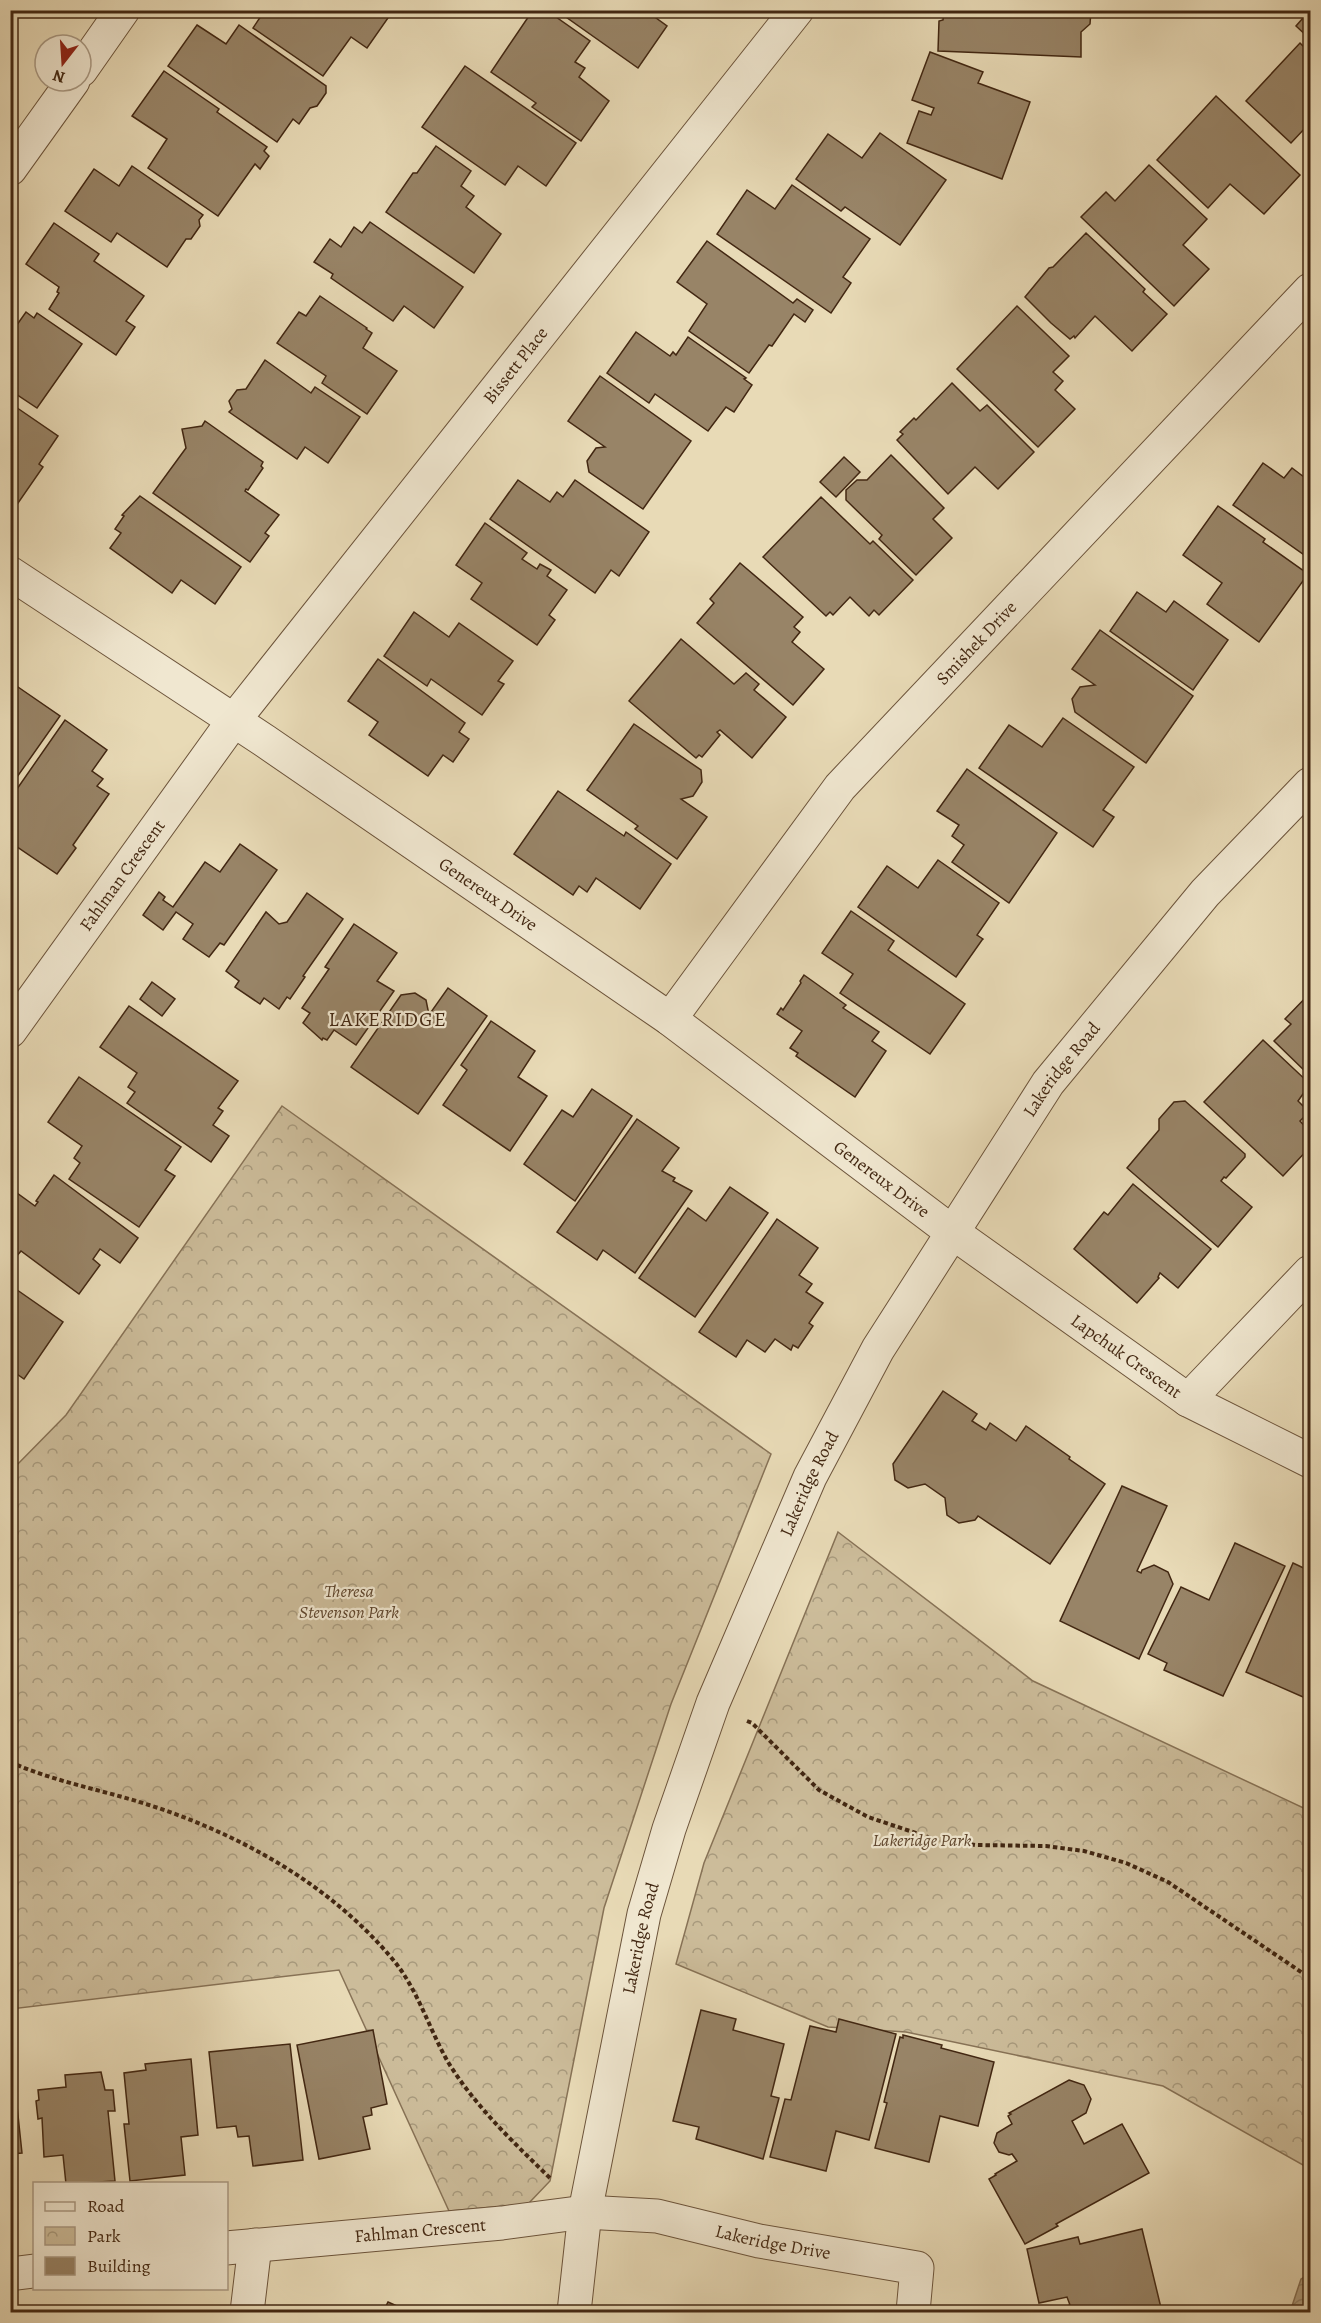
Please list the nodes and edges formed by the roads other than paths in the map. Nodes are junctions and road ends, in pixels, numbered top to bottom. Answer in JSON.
{"nodes":[{"id":1,"x":123,"y":10,"type":"edge"},
{"id":2,"x":797,"y":10,"type":"edge"},
{"id":3,"x":93,"y":53,"type":"edge"},
{"id":4,"x":64,"y":93,"type":"edge"},
{"id":5,"x":10,"y":169,"type":"edge"},
{"id":6,"x":1311,"y":290,"type":"edge"},
{"id":7,"x":10,"y":573,"type":"edge"},
{"id":8,"x":234,"y":720,"type":"junction"},
{"id":9,"x":1311,"y":784,"type":"edge"},
{"id":10,"x":670,"y":1019,"type":"junction"},
{"id":11,"x":10,"y":1031,"type":"edge"},
{"id":12,"x":952,"y":1232,"type":"junction"},
{"id":13,"x":1311,"y":1272,"type":"edge"},
{"id":14,"x":1188,"y":1400,"type":"junction"},
{"id":15,"x":1311,"y":1461,"type":"edge"},
{"id":16,"x":585,"y":2212,"type":"junction"},
{"id":17,"x":241,"y":2247,"type":"edge"},
{"id":18,"x":33,"y":2271,"type":"edge"},
{"id":19,"x":10,"y":2274,"type":"edge"},
{"id":20,"x":247,"y":2313,"type":"edge"},
{"id":21,"x":574,"y":2313,"type":"edge"},
{"id":22,"x":913,"y":2313,"type":"edge"}],
"edges":[{"from":1,"to":3,"type":"street"},
{"from":2,"to":8,"type":"street","name":"Bissett Place"},
{"from":4,"to":5,"type":"street"},
{"from":6,"to":10,"type":"street","name":"Smishek Drive"},
{"from":7,"to":8,"type":"street","name":"Genereux Drive"},
{"from":8,"to":10,"type":"street","name":"Genereux Drive"},
{"from":8,"to":11,"type":"street","name":"Fahlman Crescent"},
{"from":9,"to":12,"type":"street","name":"Lakeridge Road"},
{"from":10,"to":12,"type":"street","name":"Genereux Drive"},
{"from":12,"to":14,"type":"street","name":"Lapchuk Crescent"},
{"from":12,"to":16,"type":"street","name":"Lakeridge Road"},
{"from":13,"to":14,"type":"street"},
{"from":14,"to":15,"type":"street","name":"Lapchuk Crescent"},
{"from":16,"to":17,"type":"street","name":"Fahlman Crescent"},
{"from":16,"to":21,"type":"street","name":"Lakeridge Road"},
{"from":16,"to":22,"type":"street","name":"Lakeridge Drive"},
{"from":17,"to":20,"type":"street","name":"Fahlman Crescent"},
{"from":18,"to":19,"type":"street"}]}
